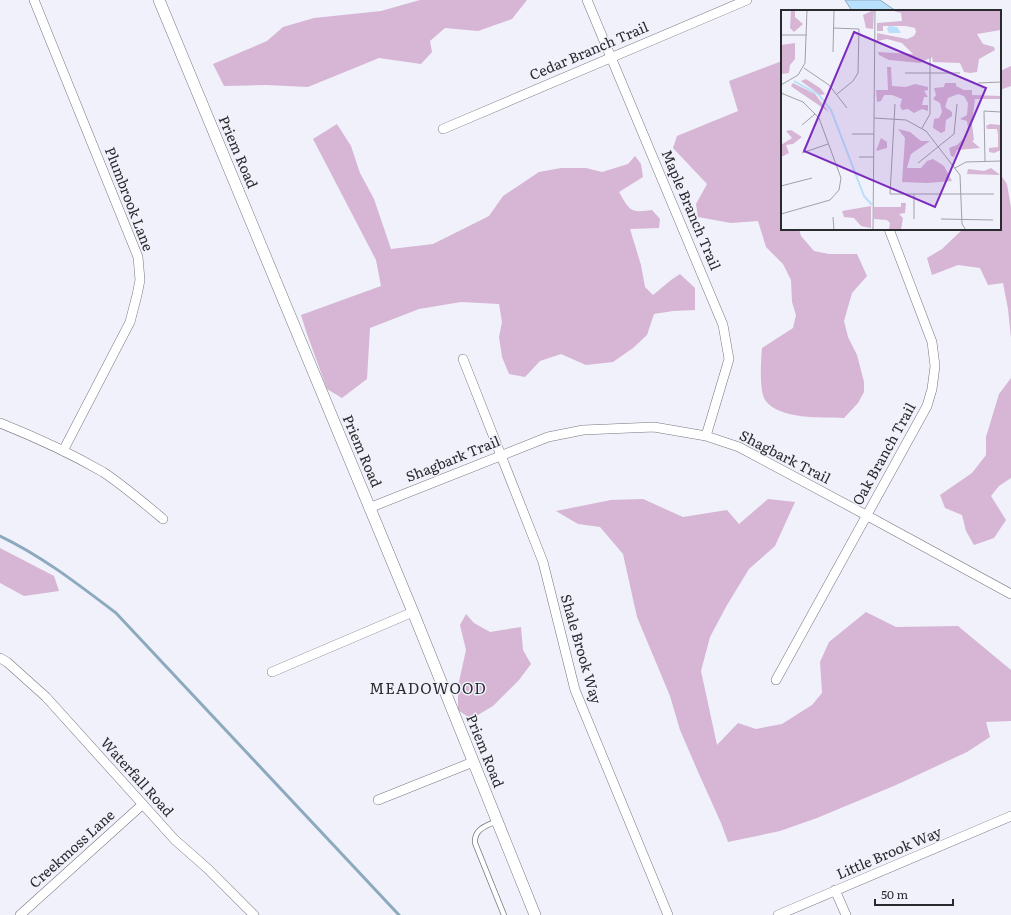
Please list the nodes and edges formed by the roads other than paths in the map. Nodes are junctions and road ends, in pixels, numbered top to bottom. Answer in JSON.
{"nodes":[{"id":1,"x":34,"y":0,"type":"edge"},
{"id":2,"x":159,"y":0,"type":"edge"},
{"id":3,"x":587,"y":0,"type":"edge"},
{"id":4,"x":746,"y":0,"type":"edge"},
{"id":5,"x":611,"y":57,"type":"junction"},
{"id":6,"x":443,"y":129,"type":"dead end"},
{"id":7,"x":889,"y":230,"type":"edge"},
{"id":8,"x":463,"y":359,"type":"dead end"},
{"id":9,"x":0,"y":423,"type":"edge"},
{"id":10,"x":706,"y":436,"type":"junction"},
{"id":11,"x":63,"y":451,"type":"junction"},
{"id":12,"x":501,"y":455,"type":"junction"},
{"id":13,"x":369,"y":508,"type":"junction"},
{"id":14,"x":866,"y":515,"type":"junction"},
{"id":15,"x":163,"y":519,"type":"dead end"},
{"id":16,"x":1011,"y":594,"type":"edge"},
{"id":17,"x":413,"y":612,"type":"junction"},
{"id":18,"x":0,"y":658,"type":"edge"},
{"id":19,"x":272,"y":672,"type":"dead end"},
{"id":20,"x":776,"y":680,"type":"dead end"},
{"id":21,"x":473,"y":762,"type":"junction"},
{"id":22,"x":378,"y":800,"type":"dead end"},
{"id":23,"x":143,"y":804,"type":"junction"},
{"id":24,"x":1011,"y":816,"type":"edge"},
{"id":25,"x":497,"y":821,"type":"junction"},
{"id":26,"x":835,"y":890,"type":"junction"},
{"id":27,"x":20,"y":915,"type":"edge"},
{"id":28,"x":254,"y":915,"type":"edge"},
{"id":29,"x":504,"y":915,"type":"edge"},
{"id":30,"x":535,"y":915,"type":"edge"},
{"id":31,"x":668,"y":915,"type":"edge"},
{"id":32,"x":778,"y":915,"type":"edge"},
{"id":33,"x":846,"y":915,"type":"edge"}],
"edges":[{"from":1,"to":11,"type":"street","name":"Plumbrook Lane"},
{"from":2,"to":13,"type":"street","name":"Priem Road"},
{"from":3,"to":5,"type":"street","name":"Maple Branch Trail"},
{"from":4,"to":5,"type":"street","name":"Cedar Branch Trail"},
{"from":5,"to":6,"type":"street","name":"Cedar Branch Trail"},
{"from":5,"to":10,"type":"street","name":"Maple Branch Trail"},
{"from":7,"to":14,"type":"street","name":"Oak Branch Trail"},
{"from":8,"to":12,"type":"street","name":"Shale Brook Way"},
{"from":9,"to":11,"type":"street"},
{"from":10,"to":12,"type":"street","name":"Shagbark Trail"},
{"from":10,"to":14,"type":"street","name":"Shagbark Trail"},
{"from":11,"to":15,"type":"street"},
{"from":12,"to":13,"type":"street","name":"Shagbark Trail"},
{"from":12,"to":31,"type":"street","name":"Shale Brook Way"},
{"from":13,"to":17,"type":"street","name":"Priem Road"},
{"from":14,"to":16,"type":"street","name":"Shagbark Trail"},
{"from":14,"to":20,"type":"street","name":"Oak Branch Trail"},
{"from":17,"to":19,"type":"street"},
{"from":17,"to":21,"type":"street","name":"Priem Road"},
{"from":18,"to":23,"type":"street","name":"Waterfall Road"},
{"from":21,"to":22,"type":"street"},
{"from":21,"to":25,"type":"street","name":"Priem Road"},
{"from":23,"to":27,"type":"street","name":"Creekmoss Lane"},
{"from":23,"to":28,"type":"street","name":"Waterfall Road"},
{"from":24,"to":26,"type":"street","name":"Little Brook Way"},
{"from":25,"to":29,"type":"lane"},
{"from":25,"to":30,"type":"street","name":"Priem Road"},
{"from":26,"to":32,"type":"street","name":"Little Brook Way"},
{"from":26,"to":33,"type":"street"}]}
